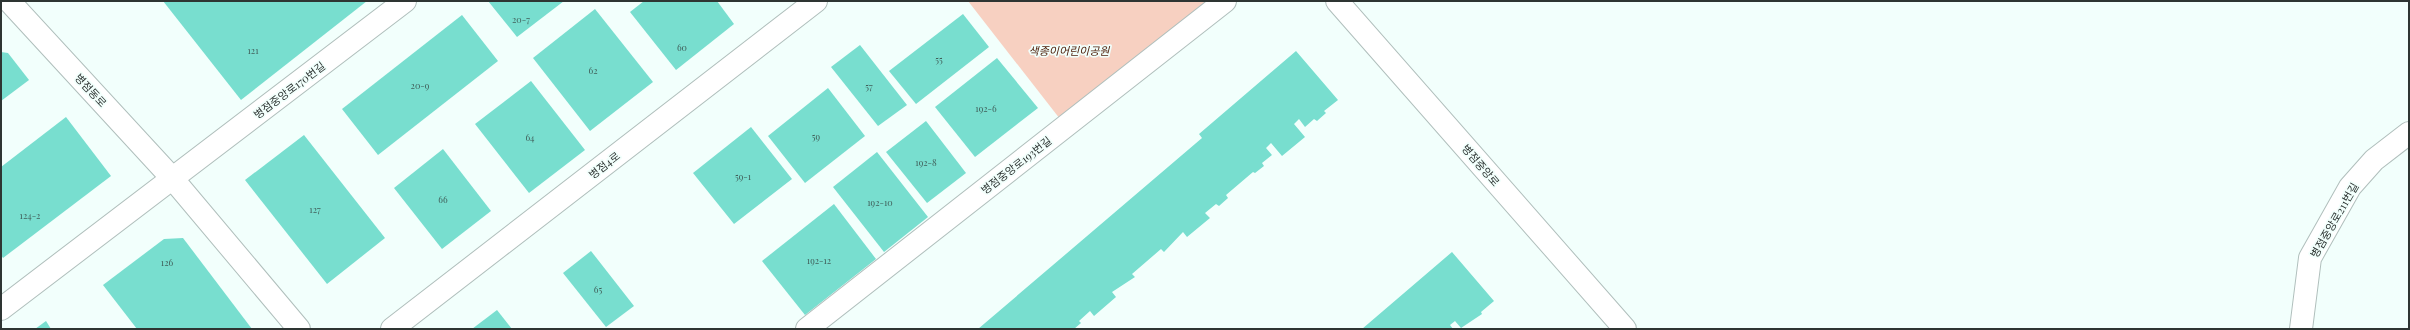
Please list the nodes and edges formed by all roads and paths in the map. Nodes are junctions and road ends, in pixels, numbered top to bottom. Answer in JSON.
{"nodes":[{"id":1,"x":9,"y":1,"type":"edge"},
{"id":2,"x":405,"y":1,"type":"edge"},
{"id":3,"x":816,"y":1,"type":"edge"},
{"id":4,"x":1225,"y":1,"type":"edge"},
{"id":5,"x":1337,"y":1,"type":"edge"},
{"id":6,"x":2409,"y":133,"type":"edge"},
{"id":7,"x":172,"y":178,"type":"junction"},
{"id":8,"x":1,"y":309,"type":"edge"},
{"id":9,"x":299,"y":329,"type":"edge"},
{"id":10,"x":392,"y":329,"type":"edge"},
{"id":11,"x":807,"y":329,"type":"edge"},
{"id":12,"x":1625,"y":329,"type":"edge"},
{"id":13,"x":2301,"y":329,"type":"edge"}],
"edges":[{"from":1,"to":7,"type":"street","name":"병점동로"},
{"from":2,"to":7,"type":"street","name":"병점중앙로170번길"},
{"from":3,"to":10,"type":"street","name":"병점4로"},
{"from":4,"to":11,"type":"street","name":"병점중앙로193번길"},
{"from":5,"to":12,"type":"street","name":"병점중앙로"},
{"from":6,"to":13,"type":"street","name":"병점중앙로211번길"},
{"from":7,"to":8,"type":"street"},
{"from":7,"to":9,"type":"street","name":"병점동로"}]}
